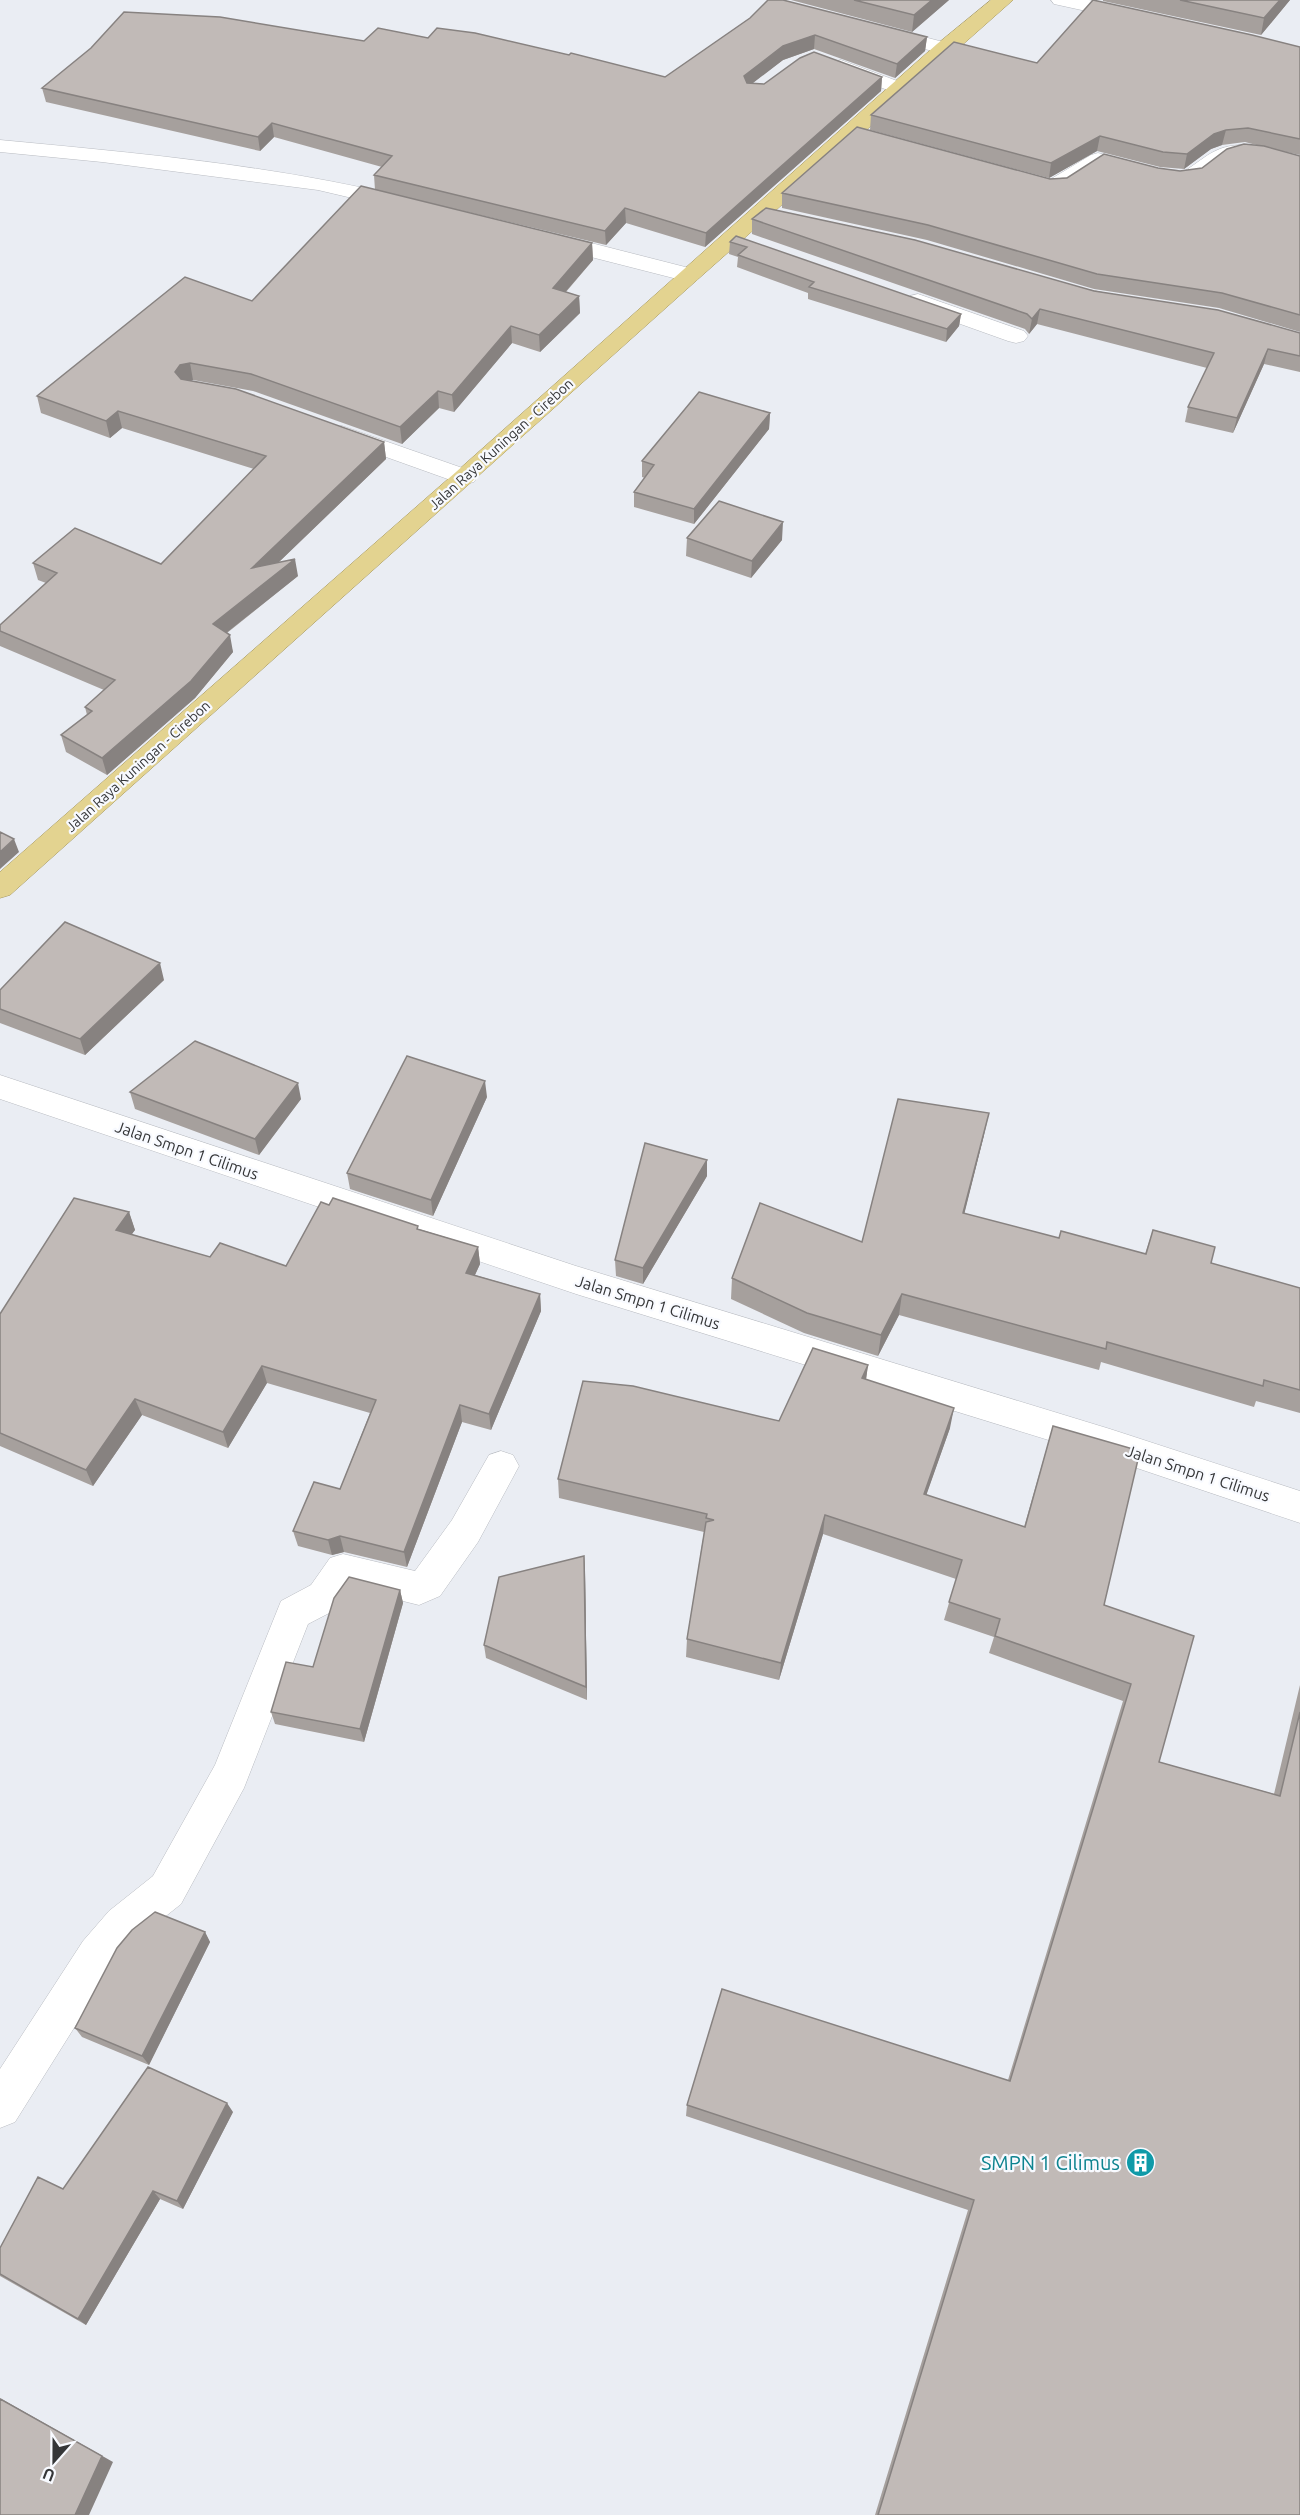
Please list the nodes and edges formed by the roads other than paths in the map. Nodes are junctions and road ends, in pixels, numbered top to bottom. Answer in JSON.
{"nodes":[{"id":1,"x":1003,"y":0,"type":"edge"},
{"id":2,"x":1061,"y":0,"type":"edge"},
{"id":3,"x":1152,"y":20,"type":"edge"},
{"id":4,"x":866,"y":28,"type":"edge"},
{"id":5,"x":944,"y":48,"type":"junction"},
{"id":6,"x":824,"y":59,"type":"edge"},
{"id":7,"x":901,"y":89,"type":"junction"},
{"id":8,"x":0,"y":146,"type":"edge"},
{"id":9,"x":1300,"y":164,"type":"edge"},
{"id":10,"x":1012,"y":178,"type":"edge"},
{"id":11,"x":420,"y":208,"type":"edge"},
{"id":12,"x":533,"y":235,"type":"edge"},
{"id":13,"x":688,"y":275,"type":"junction"},
{"id":14,"x":896,"y":293,"type":"edge"},
{"id":15,"x":1016,"y":336,"type":"dead end"},
{"id":16,"x":320,"y":425,"type":"edge"},
{"id":17,"x":465,"y":477,"type":"junction"},
{"id":18,"x":0,"y":888,"type":"edge"},
{"id":19,"x":0,"y":1088,"type":"edge"},
{"id":20,"x":501,"y":1467,"type":"dead end"},
{"id":21,"x":1300,"y":1507,"type":"edge"},
{"id":22,"x":0,"y":2107,"type":"edge"}],
"edges":[{"from":1,"to":5,"type":"highway","name":"Jalan Raya Kuningan - Cirebon"},
{"from":2,"to":3,"type":"street"},
{"from":4,"to":5,"type":"street"},
{"from":5,"to":7,"type":"highway","name":"Jalan Raya Kuningan - Cirebon"},
{"from":6,"to":7,"type":"street"},
{"from":7,"to":13,"type":"highway","name":"Jalan Raya Kuningan - Cirebon"},
{"from":8,"to":11,"type":"street"},
{"from":9,"to":10,"type":"street"},
{"from":12,"to":13,"type":"street"},
{"from":13,"to":17,"type":"highway","name":"Jalan Raya Kuningan - Cirebon"},
{"from":14,"to":15,"type":"street"},
{"from":16,"to":17,"type":"street"},
{"from":17,"to":18,"type":"highway","name":"Jalan Raya Kuningan - Cirebon"},
{"from":19,"to":21,"type":"street","name":"Jalan Smpn 1 Cilimus"},
{"from":20,"to":22,"type":"street"}]}
